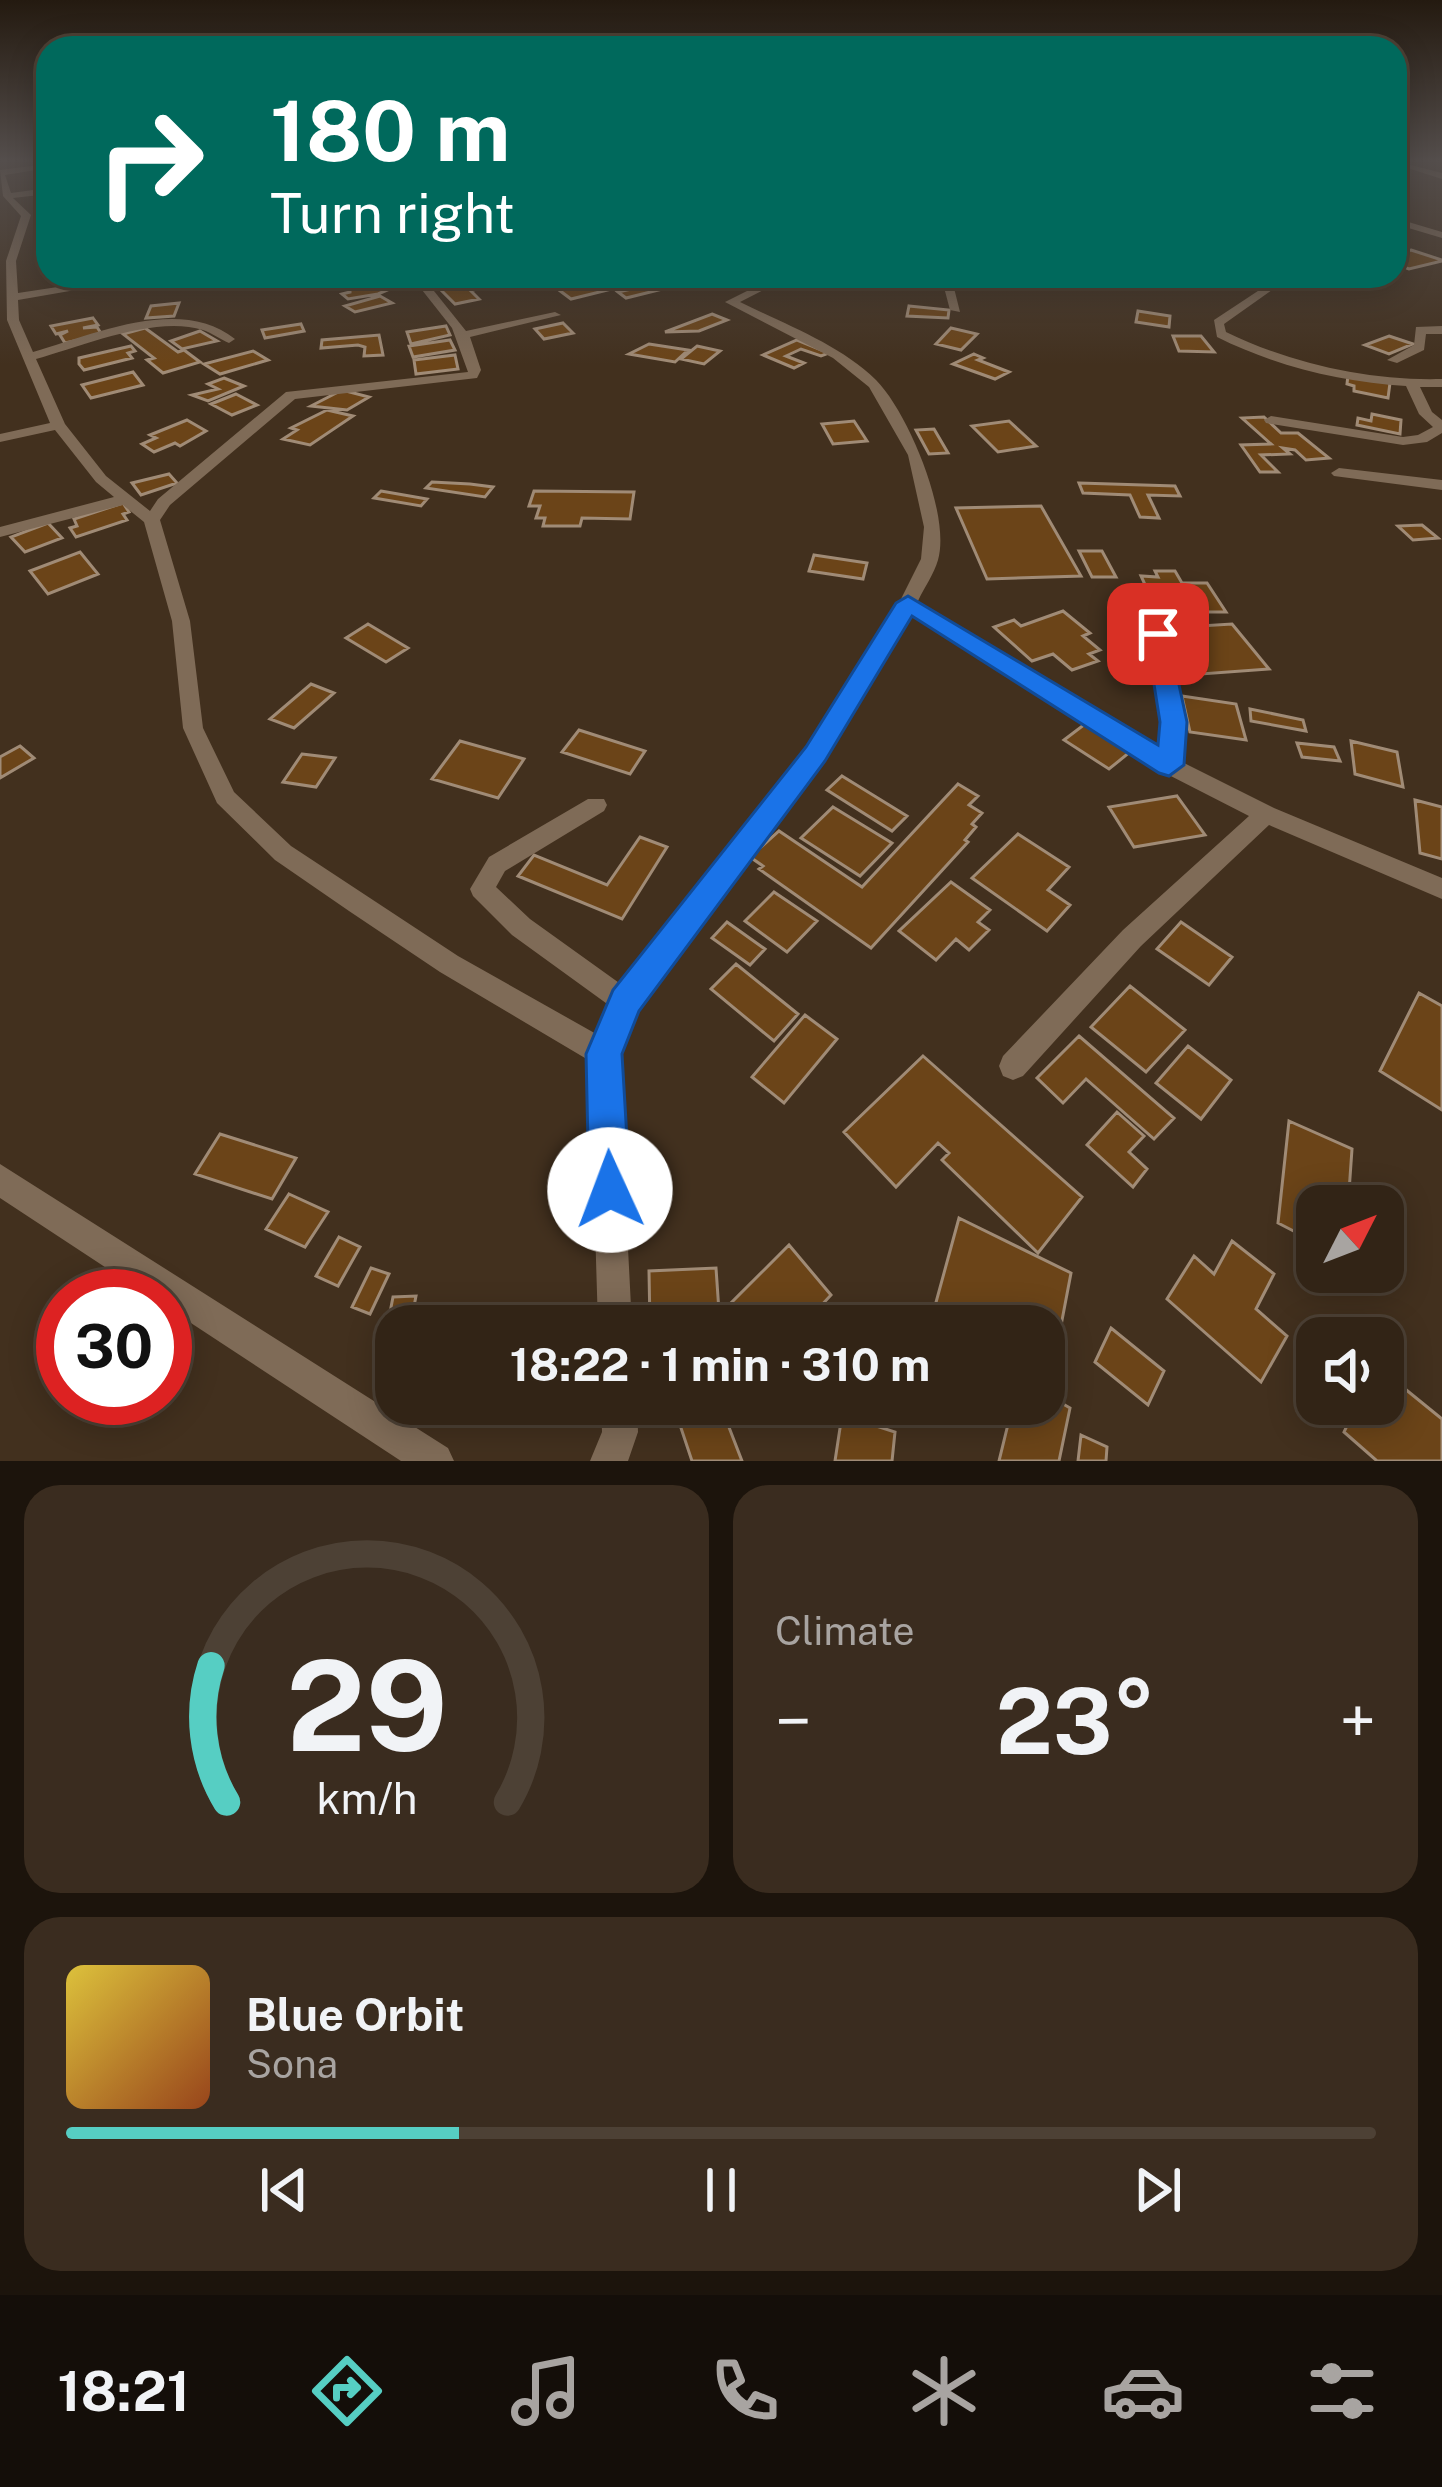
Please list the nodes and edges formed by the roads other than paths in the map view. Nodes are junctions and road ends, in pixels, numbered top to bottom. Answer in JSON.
{"nodes":[{"id":1,"x":21,"y":230,"type":"joint"},
{"id":2,"x":0,"y":232,"type":"edge"},
{"id":3,"x":5,"y":271,"type":"edge"},
{"id":4,"x":73,"y":288,"type":"edge"},
{"id":5,"x":427,"y":288,"type":"edge"},
{"id":6,"x":761,"y":288,"type":"edge"},
{"id":7,"x":950,"y":288,"type":"edge"},
{"id":8,"x":1270,"y":288,"type":"edge"},
{"id":9,"x":13,"y":297,"type":"junction"},
{"id":10,"x":956,"y":310,"type":"dead end"},
{"id":11,"x":555,"y":316,"type":"dead end"},
{"id":12,"x":1442,"y":330,"type":"edge"},
{"id":13,"x":464,"y":335,"type":"junction"},
{"id":14,"x":229,"y":339,"type":"dead end"},
{"id":15,"x":31,"y":357,"type":"junction"},
{"id":16,"x":1393,"y":360,"type":"dead end"},
{"id":17,"x":1411,"y":383,"type":"junction"},
{"id":18,"x":1442,"y":383,"type":"edge"},
{"id":19,"x":1271,"y":420,"type":"dead end"},
{"id":20,"x":58,"y":425,"type":"junction"},
{"id":21,"x":1442,"y":427,"type":"edge"},
{"id":22,"x":0,"y":438,"type":"edge"},
{"id":23,"x":1339,"y":473,"type":"dead end"},
{"id":24,"x":1442,"y":485,"type":"edge"},
{"id":25,"x":122,"y":500,"type":"junction"},
{"id":26,"x":152,"y":520,"type":"junction"},
{"id":27,"x":0,"y":532,"type":"edge"},
{"id":28,"x":908,"y":603,"type":"junction"},
{"id":29,"x":1158,"y":634,"type":"dead end"},
{"id":30,"x":1169,"y":765,"type":"junction"},
{"id":31,"x":596,"y":805,"type":"dead end"},
{"id":32,"x":1266,"y":814,"type":"junction"},
{"id":33,"x":1442,"y":889,"type":"edge"},
{"id":34,"x":625,"y":1002,"type":"junction"},
{"id":35,"x":604,"y":1054,"type":"junction"},
{"id":36,"x":1013,"y":1066,"type":"dead end"},
{"id":37,"x":0,"y":1180,"type":"edge"},
{"id":38,"x":614,"y":1305,"type":"edge"},
{"id":39,"x":620,"y":1425,"type":"edge"},
{"id":40,"x":435,"y":1461,"type":"edge"},
{"id":41,"x":609,"y":1461,"type":"edge"}],
"edges":[{"from":1,"to":2,"type":"street"},
{"from":1,"to":3,"type":"street"},
{"from":3,"to":9,"type":"street"},
{"from":4,"to":9,"type":"street"},
{"from":5,"to":13,"type":"street"},
{"from":6,"to":28,"type":"street"},
{"from":7,"to":10,"type":"street"},
{"from":8,"to":17,"type":"street"},
{"from":9,"to":15,"type":"street"},
{"from":11,"to":13,"type":"street"},
{"from":12,"to":16,"type":"street"},
{"from":13,"to":26,"type":"street"},
{"from":14,"to":15,"type":"street"},
{"from":15,"to":20,"type":"street"},
{"from":17,"to":18,"type":"street"},
{"from":17,"to":21,"type":"street"},
{"from":19,"to":21,"type":"street"},
{"from":20,"to":22,"type":"street"},
{"from":20,"to":25,"type":"street"},
{"from":23,"to":24,"type":"street"},
{"from":25,"to":26,"type":"street"},
{"from":25,"to":27,"type":"street"},
{"from":26,"to":35,"type":"street"},
{"from":28,"to":30,"type":"street"},
{"from":28,"to":34,"type":"street"},
{"from":29,"to":30,"type":"street"},
{"from":30,"to":32,"type":"street"},
{"from":31,"to":34,"type":"street"},
{"from":32,"to":33,"type":"street"},
{"from":32,"to":36,"type":"street"},
{"from":34,"to":35,"type":"street"},
{"from":35,"to":38,"type":"street"},
{"from":37,"to":40,"type":"street"},
{"from":39,"to":41,"type":"street"}]}
